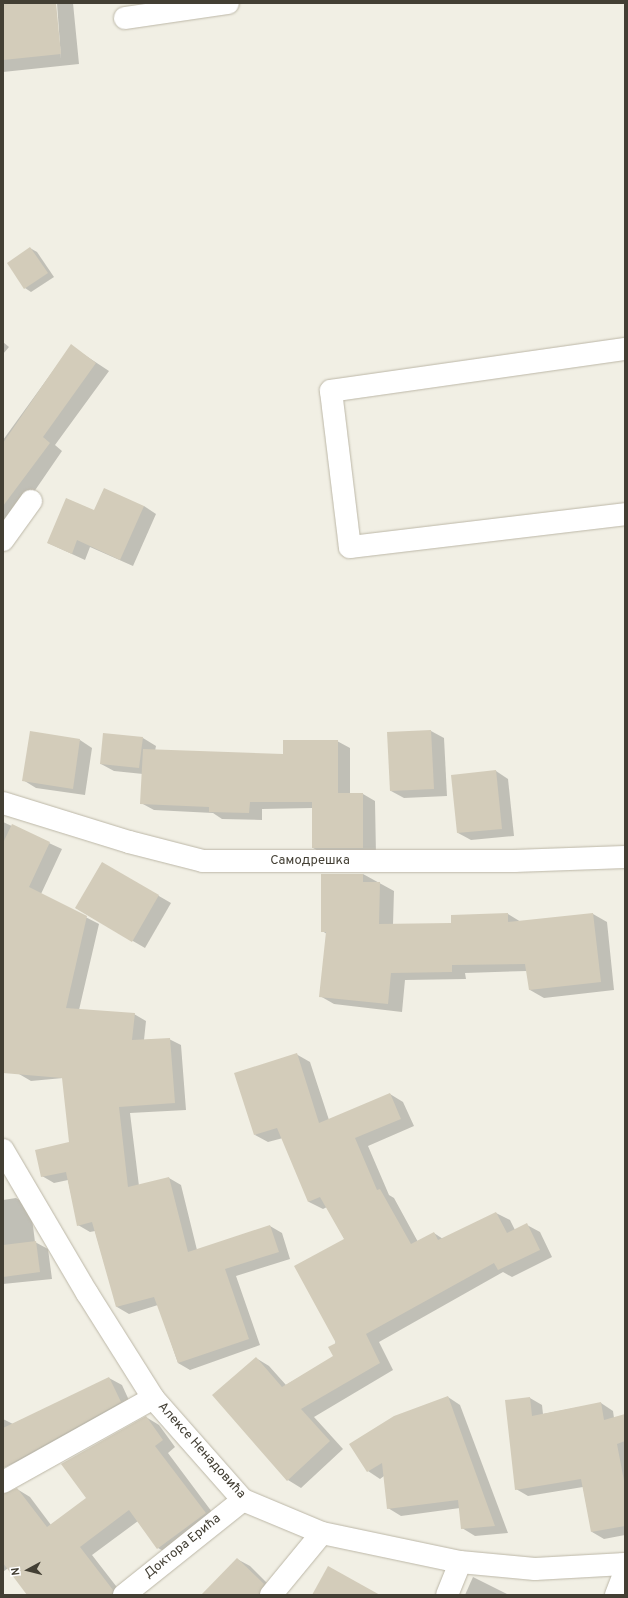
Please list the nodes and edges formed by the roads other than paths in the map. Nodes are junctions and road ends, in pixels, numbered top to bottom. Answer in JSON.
{"nodes":[{"id":1,"x":228,"y":3,"type":"edge"},
{"id":2,"x":125,"y":18,"type":"dead end"},
{"id":3,"x":625,"y":349,"type":"edge"},
{"id":4,"x":31,"y":501,"type":"dead end"},
{"id":5,"x":625,"y":514,"type":"edge"},
{"id":6,"x":3,"y":540,"type":"edge"},
{"id":7,"x":3,"y":803,"type":"edge"},
{"id":8,"x":625,"y":857,"type":"edge"},
{"id":9,"x":3,"y":1150,"type":"edge"},
{"id":10,"x":153,"y":1398,"type":"junction"},
{"id":11,"x":3,"y":1482,"type":"edge"},
{"id":12,"x":242,"y":1500,"type":"junction"},
{"id":13,"x":322,"y":1533,"type":"junction"},
{"id":14,"x":460,"y":1562,"type":"junction"},
{"id":15,"x":625,"y":1564,"type":"edge"},
{"id":16,"x":625,"y":1572,"type":"edge"},
{"id":17,"x":124,"y":1595,"type":"edge"},
{"id":18,"x":271,"y":1595,"type":"edge"},
{"id":19,"x":447,"y":1595,"type":"edge"},
{"id":20,"x":616,"y":1595,"type":"edge"}],
"edges":[{"from":1,"to":2,"type":"street"},
{"from":3,"to":5,"type":"street"},
{"from":4,"to":6,"type":"street"},
{"from":7,"to":8,"type":"street","name":"Самодрешка"},
{"from":9,"to":10,"type":"street","name":"Алексе Ненадовића"},
{"from":10,"to":11,"type":"street"},
{"from":10,"to":12,"type":"street","name":"Алексе Ненадовића"},
{"from":12,"to":13,"type":"street","name":"Алексе Ненадовића"},
{"from":12,"to":17,"type":"street","name":"Доктора Ерића"},
{"from":13,"to":14,"type":"street","name":"Алексе Ненадовића"},
{"from":13,"to":18,"type":"street"},
{"from":14,"to":15,"type":"street","name":"Алексе Ненадовића"},
{"from":14,"to":19,"type":"street"},
{"from":16,"to":20,"type":"street"}]}
